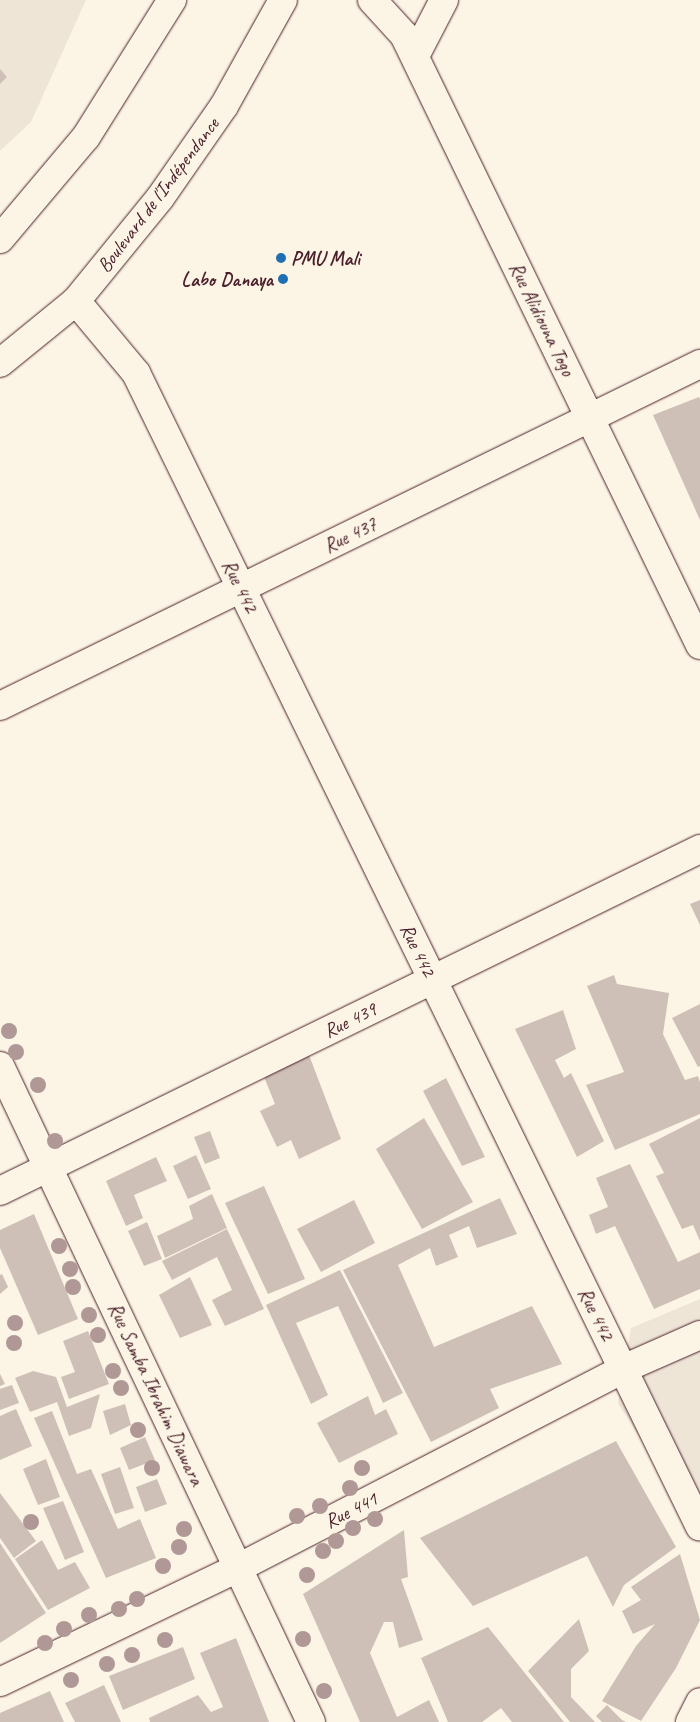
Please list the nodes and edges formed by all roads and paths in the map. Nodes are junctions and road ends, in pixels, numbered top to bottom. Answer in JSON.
{"nodes":[{"id":1,"x":172,"y":0,"type":"edge"},
{"id":2,"x":283,"y":0,"type":"edge"},
{"id":3,"x":372,"y":0,"type":"edge"},
{"id":4,"x":444,"y":0,"type":"edge"},
{"id":5,"x":410,"y":46,"type":"junction"},
{"id":6,"x":6,"y":231,"type":"edge"},
{"id":7,"x":76,"y":301,"type":"junction"},
{"id":8,"x":3,"y":362,"type":"edge"},
{"id":9,"x":700,"y":364,"type":"edge"},
{"id":10,"x":590,"y":418,"type":"junction"},
{"id":11,"x":242,"y":588,"type":"junction"},
{"id":12,"x":700,"y":645,"type":"edge"},
{"id":13,"x":0,"y":706,"type":"edge"},
{"id":14,"x":700,"y":849,"type":"edge"},
{"id":15,"x":433,"y":979,"type":"junction"},
{"id":16,"x":0,"y":1066,"type":"edge"},
{"id":17,"x":48,"y":1168,"type":"junction"},
{"id":18,"x":0,"y":1191,"type":"edge"},
{"id":19,"x":700,"y":1335,"type":"edge"},
{"id":20,"x":623,"y":1369,"type":"junction"},
{"id":21,"x":700,"y":1527,"type":"edge"},
{"id":22,"x":238,"y":1568,"type":"junction"},
{"id":23,"x":0,"y":1682,"type":"edge"},
{"id":24,"x":700,"y":1702,"type":"edge"},
{"id":25,"x":311,"y":1722,"type":"edge"},
{"id":26,"x":690,"y":1722,"type":"edge"}],
"edges":[{"from":1,"to":6,"type":"main road"},
{"from":2,"to":7,"type":"main road","name":"Boulevard de l'Indépendance"},
{"from":3,"to":5,"type":"main road","name":"Rue Alidiouna Togo"},
{"from":4,"to":5,"type":"main road"},
{"from":5,"to":10,"type":"main road","name":"Rue Alidiouna Togo"},
{"from":7,"to":8,"type":"main road","name":"Boulevard de l'Indépendance"},
{"from":7,"to":11,"type":"main road","name":"Rue 442"},
{"from":9,"to":10,"type":"main road","name":"Rue 437"},
{"from":10,"to":11,"type":"main road","name":"Rue 437"},
{"from":10,"to":12,"type":"main road","name":"Rue Alidiouna Togo"},
{"from":11,"to":13,"type":"main road","name":"Rue 437"},
{"from":11,"to":15,"type":"main road","name":"Rue 442"},
{"from":14,"to":15,"type":"main road","name":"Rue 439"},
{"from":15,"to":17,"type":"main road","name":"Rue 439"},
{"from":15,"to":20,"type":"main road","name":"Rue 442"},
{"from":16,"to":17,"type":"main road","name":"Rue Samba Ibrahim Diawara"},
{"from":17,"to":18,"type":"main road","name":"Rue 439"},
{"from":17,"to":22,"type":"main road","name":"Rue Samba Ibrahim Diawara"},
{"from":19,"to":20,"type":"main road","name":"Rue 441"},
{"from":20,"to":21,"type":"main road","name":"Rue 442"},
{"from":20,"to":22,"type":"main road","name":"Rue 441"},
{"from":22,"to":23,"type":"main road","name":"Rue 441"},
{"from":22,"to":25,"type":"main road","name":"Rue Samba Ibrahim Diawara"},
{"from":24,"to":26,"type":"main road"}]}
